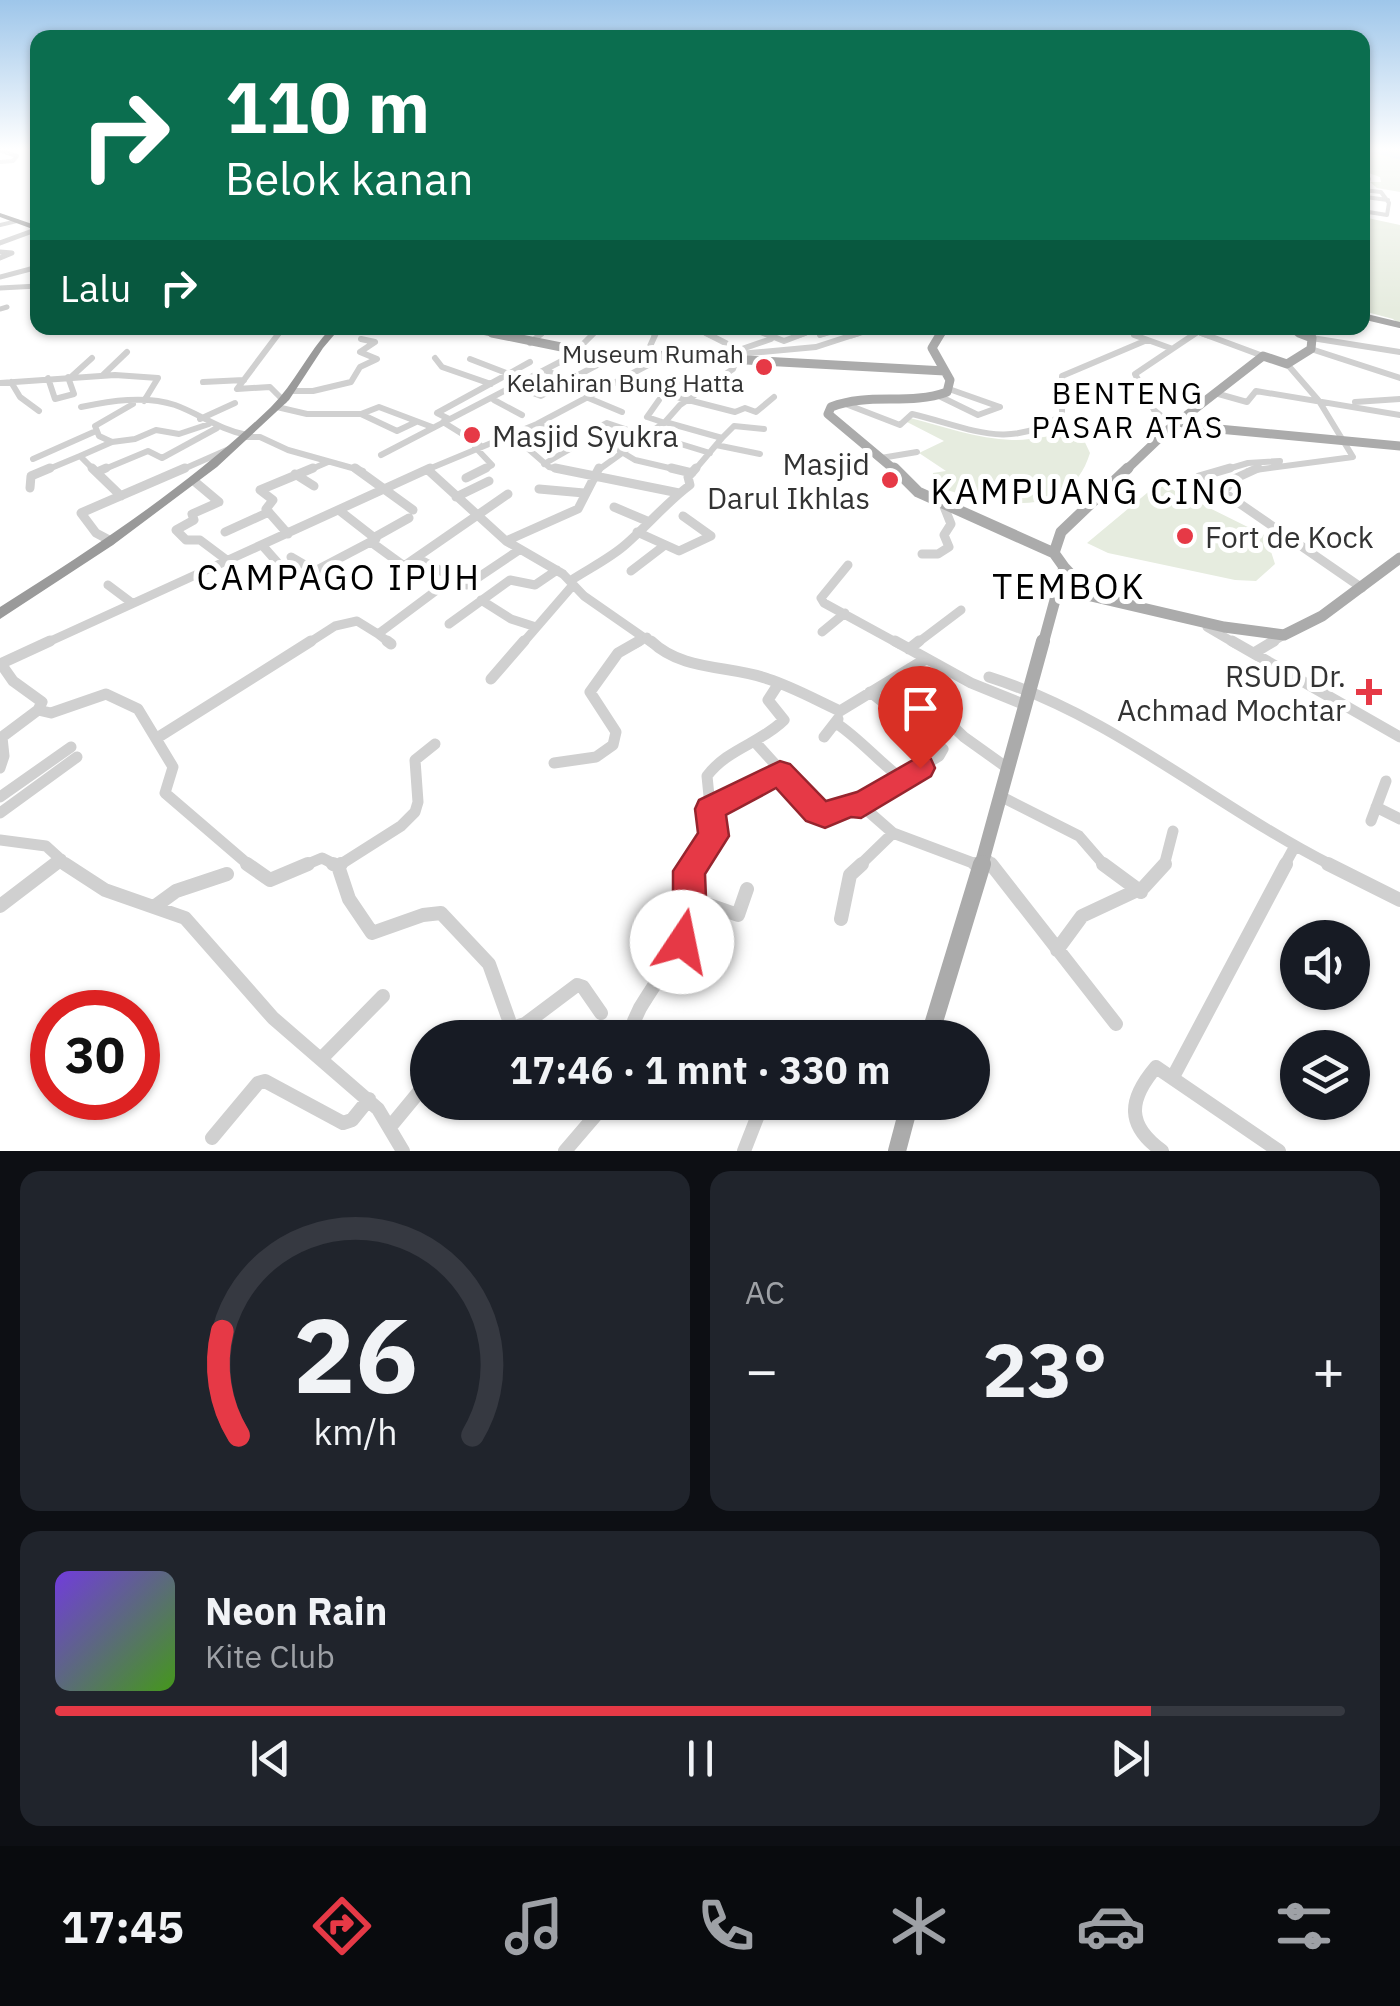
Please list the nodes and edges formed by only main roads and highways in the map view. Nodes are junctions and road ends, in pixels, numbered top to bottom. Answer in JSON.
{"nodes":[{"id":1,"x":0,"y":215,"type":"edge"},
{"id":2,"x":30,"y":226,"type":"edge"},
{"id":3,"x":1370,"y":318,"type":"edge"},
{"id":4,"x":1400,"y":325,"type":"edge"},
{"id":5,"x":327,"y":335,"type":"edge"},
{"id":6,"x":496,"y":335,"type":"edge"},
{"id":7,"x":940,"y":335,"type":"edge"},
{"id":8,"x":1304,"y":335,"type":"edge"},
{"id":9,"x":944,"y":369,"type":"junction"},
{"id":10,"x":1173,"y":422,"type":"junction"},
{"id":11,"x":1400,"y":446,"type":"edge"},
{"id":12,"x":1054,"y":553,"type":"junction"},
{"id":13,"x":1400,"y":558,"type":"edge"},
{"id":14,"x":1064,"y":566,"type":"junction"},
{"id":15,"x":1394,"y":569,"type":"edge"},
{"id":16,"x":1362,"y":588,"type":"joint"},
{"id":17,"x":1055,"y":594,"type":"junction"},
{"id":18,"x":1091,"y":596,"type":"junction"},
{"id":19,"x":0,"y":614,"type":"edge"},
{"id":20,"x":934,"y":1020,"type":"edge"},
{"id":21,"x":905,"y":1120,"type":"edge"},
{"id":22,"x":897,"y":1151,"type":"edge"}],
"edges":[{"from":1,"to":2,"type":"highway"},
{"from":3,"to":4,"type":"main road"},
{"from":5,"to":19,"type":"highway"},
{"from":6,"to":9,"type":"main road"},
{"from":7,"to":9,"type":"main road"},
{"from":8,"to":10,"type":"main road"},
{"from":9,"to":12,"type":"main road"},
{"from":10,"to":11,"type":"main road"},
{"from":10,"to":12,"type":"main road"},
{"from":12,"to":14,"type":"main road"},
{"from":13,"to":15,"type":"main road"},
{"from":14,"to":17,"type":"main road"},
{"from":14,"to":18,"type":"main road"},
{"from":15,"to":16,"type":"main road"},
{"from":16,"to":18,"type":"main road"},
{"from":17,"to":18,"type":"main road"},
{"from":17,"to":20,"type":"main road"},
{"from":21,"to":22,"type":"main road"}]}
